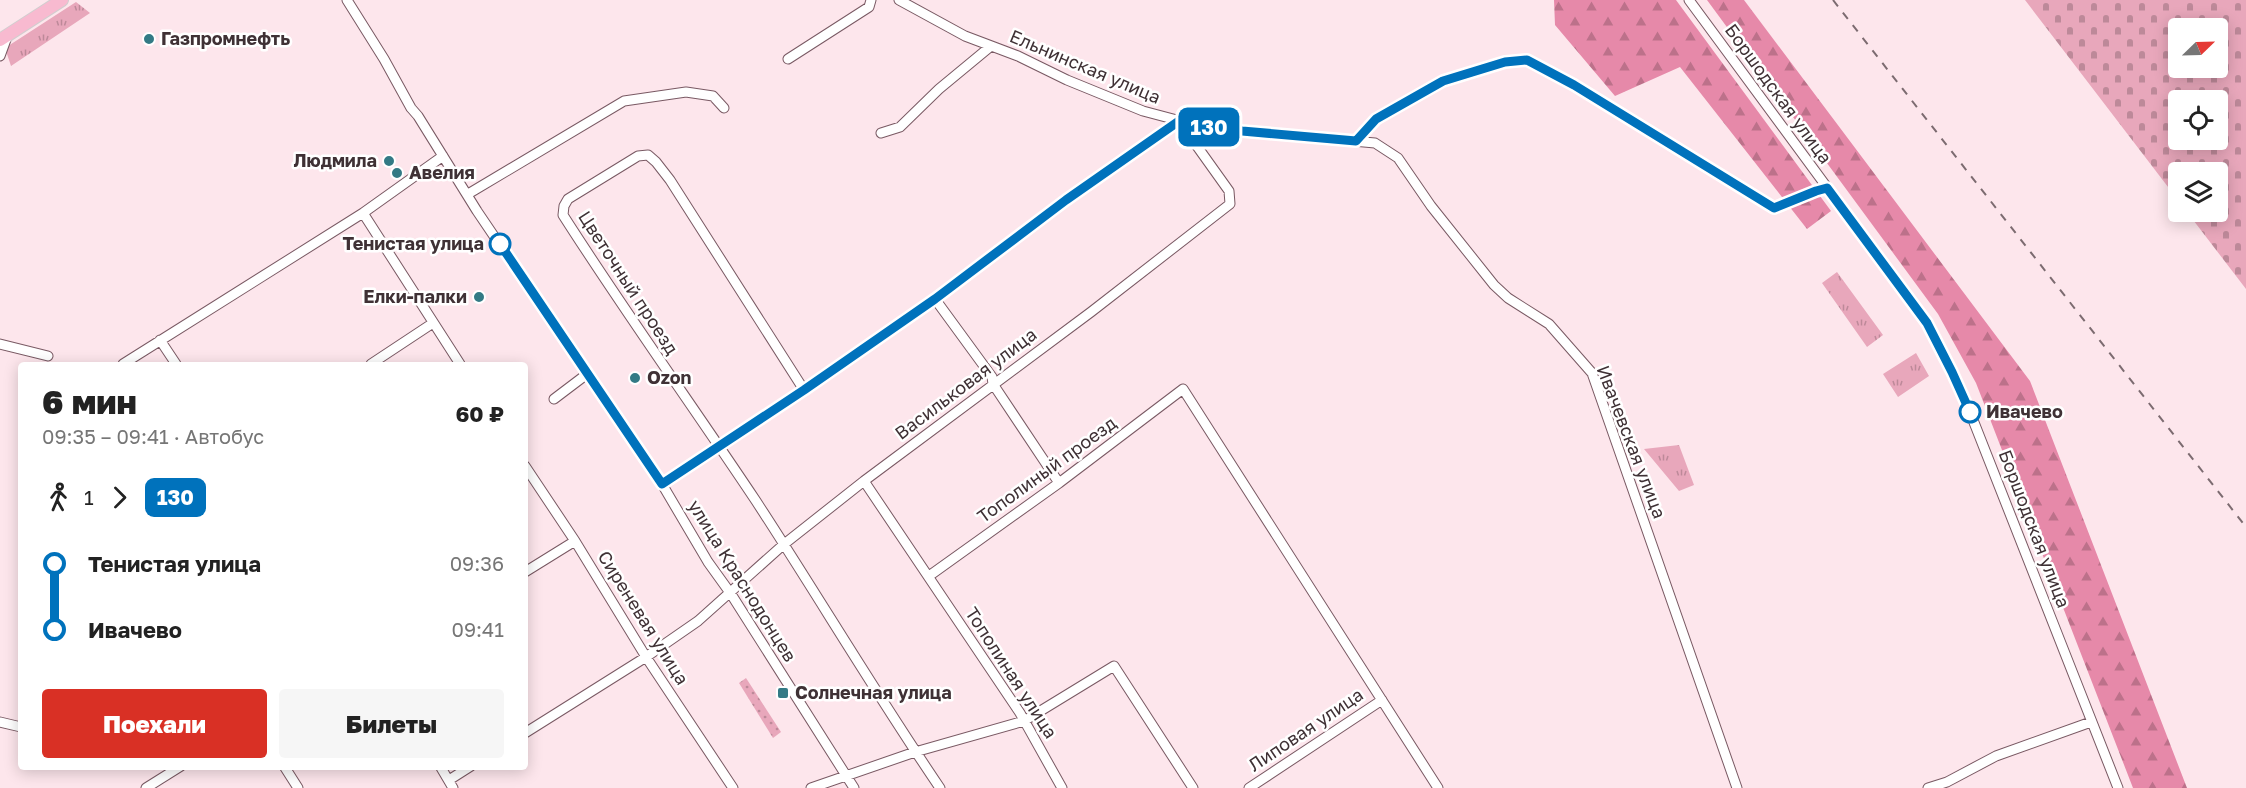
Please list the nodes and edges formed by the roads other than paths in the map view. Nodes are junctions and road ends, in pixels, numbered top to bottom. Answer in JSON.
{"nodes":[{"id":1,"x":62,"y":0,"type":"edge"},
{"id":2,"x":347,"y":0,"type":"edge"},
{"id":3,"x":871,"y":0,"type":"edge"},
{"id":4,"x":899,"y":0,"type":"edge"},
{"id":5,"x":1689,"y":0,"type":"edge"},
{"id":6,"x":4,"y":37,"type":"edge"},
{"id":7,"x":991,"y":46,"type":"junction"},
{"id":8,"x":0,"y":56,"type":"edge"},
{"id":9,"x":788,"y":59,"type":"dead end"},
{"id":10,"x":724,"y":108,"type":"dead end"},
{"id":11,"x":1179,"y":121,"type":"junction"},
{"id":12,"x":881,"y":134,"type":"dead end"},
{"id":13,"x":1356,"y":141,"type":"junction"},
{"id":14,"x":1375,"y":143,"type":"joint"},
{"id":15,"x":443,"y":156,"type":"junction"},
{"id":16,"x":1827,"y":188,"type":"junction"},
{"id":17,"x":468,"y":194,"type":"junction"},
{"id":18,"x":363,"y":213,"type":"junction"},
{"id":19,"x":935,"y":299,"type":"junction"},
{"id":20,"x":433,"y":323,"type":"junction"},
{"id":21,"x":160,"y":340,"type":"junction"},
{"id":22,"x":0,"y":344,"type":"edge"},
{"id":23,"x":48,"y":356,"type":"dead end"},
{"id":24,"x":126,"y":362,"type":"edge"},
{"id":25,"x":175,"y":362,"type":"edge"},
{"id":26,"x":375,"y":362,"type":"edge"},
{"id":27,"x":459,"y":362,"type":"edge"},
{"id":28,"x":587,"y":374,"type":"junction"},
{"id":29,"x":993,"y":384,"type":"junction"},
{"id":30,"x":804,"y":390,"type":"junction"},
{"id":31,"x":554,"y":399,"type":"dead end"},
{"id":32,"x":719,"y":447,"type":"junction"},
{"id":33,"x":528,"y":470,"type":"edge"},
{"id":34,"x":864,"y":481,"type":"junction"},
{"id":35,"x":1059,"y":483,"type":"junction"},
{"id":36,"x":662,"y":484,"type":"junction"},
{"id":37,"x":575,"y":541,"type":"junction"},
{"id":38,"x":783,"y":545,"type":"junction"},
{"id":39,"x":528,"y":570,"type":"edge"},
{"id":40,"x":929,"y":576,"type":"junction"},
{"id":41,"x":731,"y":594,"type":"junction"},
{"id":42,"x":646,"y":657,"type":"junction"},
{"id":43,"x":1382,"y":700,"type":"junction"},
{"id":44,"x":1024,"y":721,"type":"junction"},
{"id":45,"x":0,"y":722,"type":"edge"},
{"id":46,"x":2091,"y":722,"type":"junction"},
{"id":47,"x":18,"y":726,"type":"edge"},
{"id":48,"x":528,"y":731,"type":"edge"},
{"id":49,"x":915,"y":752,"type":"junction"},
{"id":50,"x":177,"y":770,"type":"edge"},
{"id":51,"x":287,"y":770,"type":"edge"},
{"id":52,"x":442,"y":770,"type":"edge"},
{"id":53,"x":467,"y":770,"type":"edge"},
{"id":54,"x":846,"y":775,"type":"junction"},
{"id":55,"x":451,"y":784,"type":"edge"},
{"id":56,"x":160,"y":785,"type":"edge"},
{"id":57,"x":146,"y":788,"type":"edge"},
{"id":58,"x":298,"y":788,"type":"edge"},
{"id":59,"x":733,"y":788,"type":"edge"},
{"id":60,"x":812,"y":788,"type":"edge"},
{"id":61,"x":854,"y":788,"type":"edge"},
{"id":62,"x":940,"y":788,"type":"edge"},
{"id":63,"x":1062,"y":788,"type":"edge"},
{"id":64,"x":1193,"y":788,"type":"edge"},
{"id":65,"x":1249,"y":788,"type":"edge"},
{"id":66,"x":1438,"y":788,"type":"edge"},
{"id":67,"x":1737,"y":788,"type":"edge"},
{"id":68,"x":1928,"y":788,"type":"edge"},
{"id":69,"x":2118,"y":788,"type":"edge"}],
"edges":[{"from":1,"to":6,"type":"main road"},
{"from":2,"to":15,"type":"street","name":"улица Краснодонцев"},
{"from":3,"to":9,"type":"street"},
{"from":4,"to":7,"type":"street","name":"Ельнинская улица"},
{"from":5,"to":16,"type":"street","name":"Боршодская улица"},
{"from":6,"to":8,"type":"street"},
{"from":7,"to":11,"type":"street","name":"Ельнинская улица"},
{"from":7,"to":12,"type":"street"},
{"from":10,"to":17,"type":"street"},
{"from":11,"to":13,"type":"street","name":"Ельнинская улица"},
{"from":11,"to":19,"type":"street"},
{"from":11,"to":29,"type":"street","name":"Васильковая улица"},
{"from":13,"to":14,"type":"street","name":"Ельнинская улица"},
{"from":13,"to":16,"type":"street"},
{"from":14,"to":67,"type":"street","name":"Ивачевская улица"},
{"from":15,"to":17,"type":"street","name":"улица Краснодонцев"},
{"from":15,"to":18,"type":"street"},
{"from":16,"to":46,"type":"street","name":"Боршодская улица"},
{"from":17,"to":28,"type":"street","name":"улица Краснодонцев"},
{"from":18,"to":20,"type":"street"},
{"from":18,"to":21,"type":"street"},
{"from":19,"to":29,"type":"street"},
{"from":19,"to":30,"type":"street"},
{"from":20,"to":26,"type":"street"},
{"from":20,"to":27,"type":"street"},
{"from":21,"to":24,"type":"street"},
{"from":21,"to":25,"type":"street"},
{"from":22,"to":23,"type":"street"},
{"from":28,"to":31,"type":"street"},
{"from":28,"to":36,"type":"street","name":"улица Краснодонцев"},
{"from":29,"to":34,"type":"street","name":"Васильковая улица"},
{"from":29,"to":35,"type":"street"},
{"from":30,"to":32,"type":"street"},
{"from":30,"to":32,"type":"street","name":"Цветочный проезд"},
{"from":32,"to":36,"type":"street"},
{"from":32,"to":38,"type":"street","name":"Цветочный проезд"},
{"from":33,"to":37,"type":"street","name":"Сиреневая улица"},
{"from":34,"to":38,"type":"street","name":"Васильковая улица"},
{"from":34,"to":40,"type":"street","name":"Тополиная улица"},
{"from":35,"to":40,"type":"street","name":"Тополиный проезд"},
{"from":35,"to":43,"type":"street","name":"Тополиный проезд"},
{"from":36,"to":41,"type":"street","name":"улица Краснодонцев"},
{"from":37,"to":39,"type":"street"},
{"from":37,"to":42,"type":"street","name":"Сиреневая улица"},
{"from":38,"to":41,"type":"street","name":"Васильковая улица"},
{"from":38,"to":49,"type":"street","name":"Цветочный проезд"},
{"from":40,"to":44,"type":"street","name":"Тополиная улица"},
{"from":41,"to":42,"type":"street","name":"Васильковая улица"},
{"from":41,"to":54,"type":"street","name":"улица Краснодонцев"},
{"from":42,"to":48,"type":"street"},
{"from":42,"to":59,"type":"street","name":"Сиреневая улица"},
{"from":43,"to":65,"type":"street","name":"Липовая улица"},
{"from":43,"to":66,"type":"street"},
{"from":44,"to":49,"type":"street"},
{"from":44,"to":63,"type":"street","name":"Тополиная улица"},
{"from":44,"to":64,"type":"street"},
{"from":45,"to":47,"type":"street"},
{"from":46,"to":68,"type":"street"},
{"from":46,"to":69,"type":"street","name":"Боршодская улица"},
{"from":49,"to":54,"type":"street"},
{"from":49,"to":62,"type":"street","name":"Цветочный проезд"},
{"from":50,"to":56,"type":"street"},
{"from":51,"to":58,"type":"street"},
{"from":52,"to":55,"type":"street"},
{"from":53,"to":55,"type":"street"},
{"from":54,"to":60,"type":"street"},
{"from":54,"to":61,"type":"street","name":"улица Краснодонцев"},
{"from":56,"to":57,"type":"street"}]}
